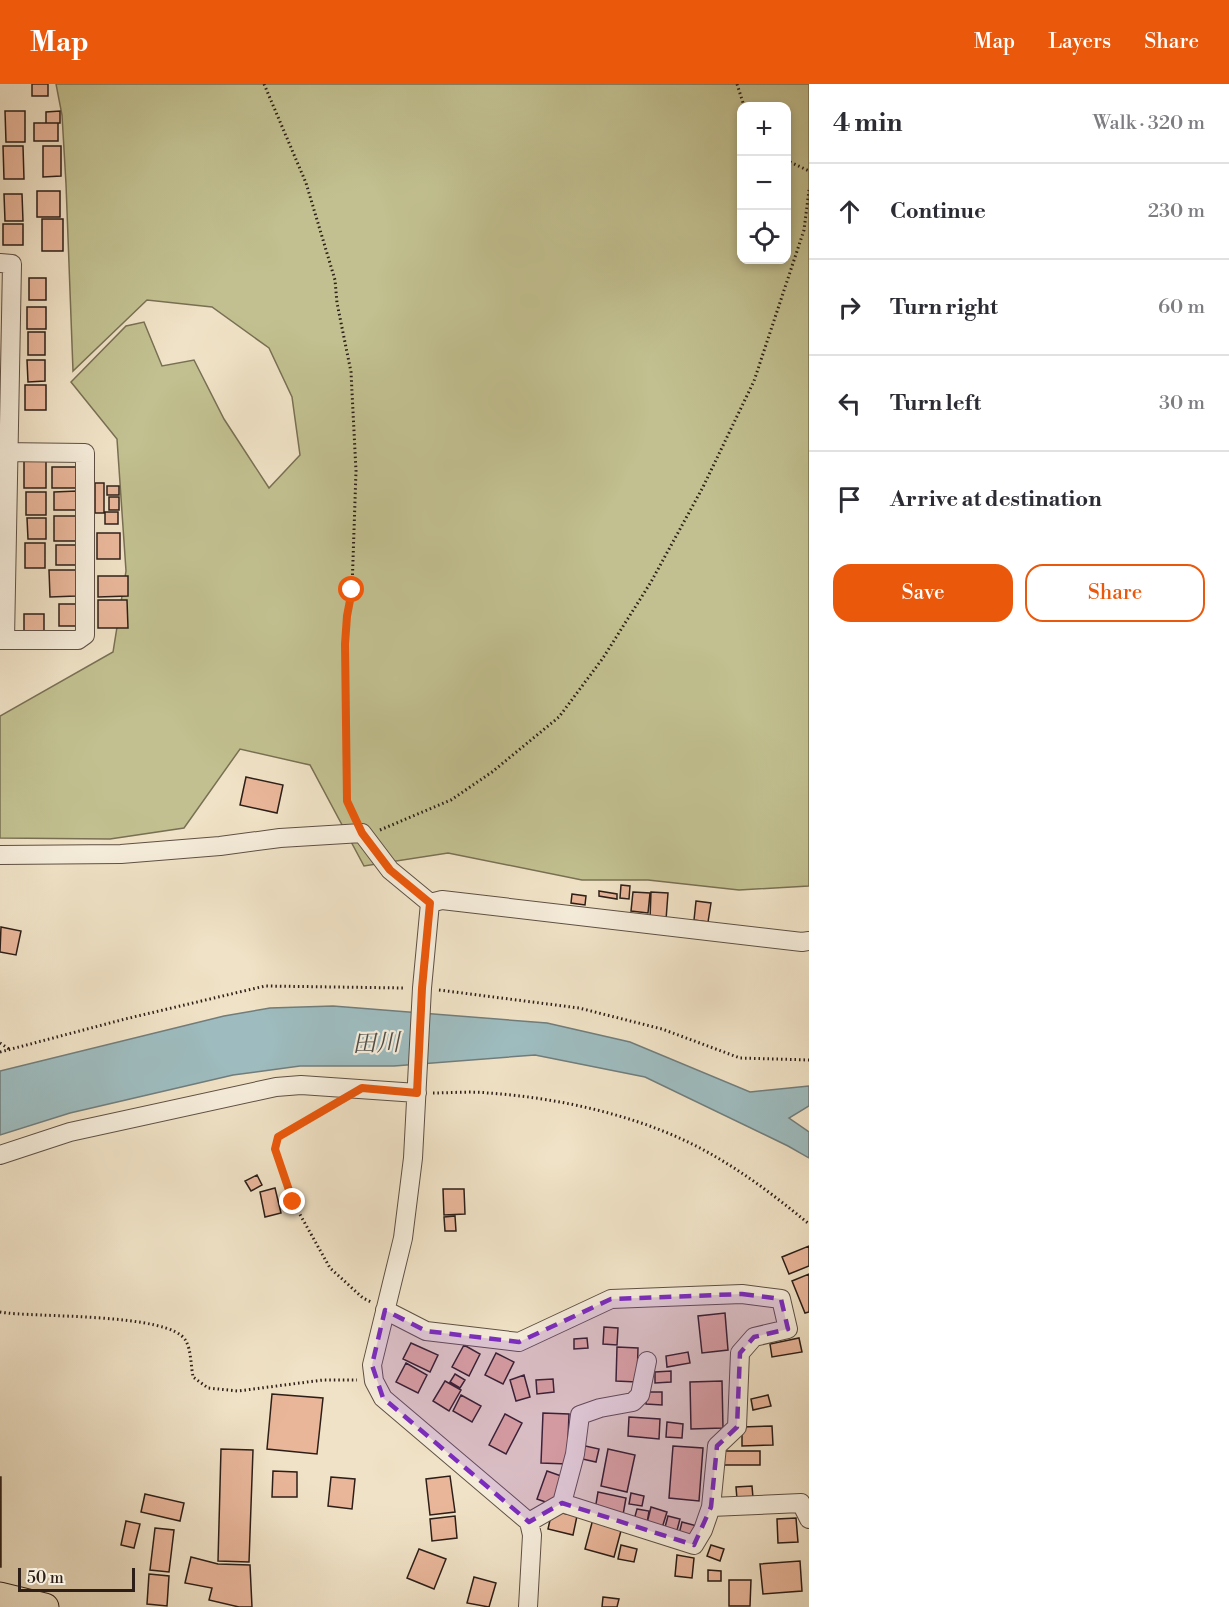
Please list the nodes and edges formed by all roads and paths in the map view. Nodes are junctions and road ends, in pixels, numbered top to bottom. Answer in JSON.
{"nodes":[{"id":1,"x":264,"y":84,"type":"edge"},
{"id":2,"x":737,"y":84,"type":"edge"},
{"id":3,"x":743,"y":102,"type":"edge"},
{"id":4,"x":791,"y":162,"type":"edge"},
{"id":5,"x":809,"y":171,"type":"edge"},
{"id":6,"x":809,"y":190,"type":"edge"},
{"id":7,"x":0,"y":263,"type":"edge"},
{"id":8,"x":4,"y":452,"type":"edge"},
{"id":9,"x":2,"y":640,"type":"edge"},
{"id":10,"x":362,"y":833,"type":"junction"},
{"id":11,"x":0,"y":855,"type":"edge"},
{"id":12,"x":430,"y":903,"type":"junction"},
{"id":13,"x":809,"y":942,"type":"edge"},
{"id":14,"x":0,"y":1043,"type":"edge"},
{"id":15,"x":9,"y":1049,"type":"dead end"},
{"id":16,"x":362,"y":1088,"type":"junction"},
{"id":17,"x":417,"y":1090,"type":"junction"},
{"id":18,"x":0,"y":1155,"type":"edge"},
{"id":19,"x":809,"y":1224,"type":"edge"},
{"id":20,"x":386,"y":1310,"type":"junction"},
{"id":21,"x":0,"y":1312,"type":"edge"},
{"id":22,"x":647,"y":1360,"type":"dead end"},
{"id":23,"x":374,"y":1381,"type":"junction"},
{"id":24,"x":561,"y":1503,"type":"junction"},
{"id":25,"x":711,"y":1507,"type":"junction"},
{"id":26,"x":809,"y":1519,"type":"edge"},
{"id":27,"x":529,"y":1522,"type":"junction"},
{"id":28,"x":0,"y":1596,"type":"edge"},
{"id":29,"x":45,"y":1607,"type":"edge"},
{"id":30,"x":528,"y":1607,"type":"edge"}],
"edges":[{"from":1,"to":10,"type":"path"},
{"from":2,"to":3,"type":"path"},
{"from":4,"to":5,"type":"path"},
{"from":6,"to":10,"type":"path"},
{"from":7,"to":8,"type":"street"},
{"from":8,"to":9,"type":"street"},
{"from":8,"to":9,"type":"street"},
{"from":10,"to":11,"type":"street"},
{"from":10,"to":12,"type":"street"},
{"from":12,"to":13,"type":"street"},
{"from":12,"to":17,"type":"street"},
{"from":14,"to":15,"type":"path"},
{"from":16,"to":17,"type":"street"},
{"from":16,"to":18,"type":"street"},
{"from":16,"to":20,"type":"path"},
{"from":17,"to":19,"type":"path"},
{"from":17,"to":20,"type":"street"},
{"from":20,"to":23,"type":"street"},
{"from":20,"to":25,"type":"street"},
{"from":21,"to":23,"type":"path"},
{"from":22,"to":24,"type":"street"},
{"from":23,"to":27,"type":"street"},
{"from":24,"to":25,"type":"street"},
{"from":24,"to":27,"type":"street"},
{"from":25,"to":26,"type":"street"},
{"from":27,"to":30,"type":"street"},
{"from":28,"to":29,"type":"main road"}]}
